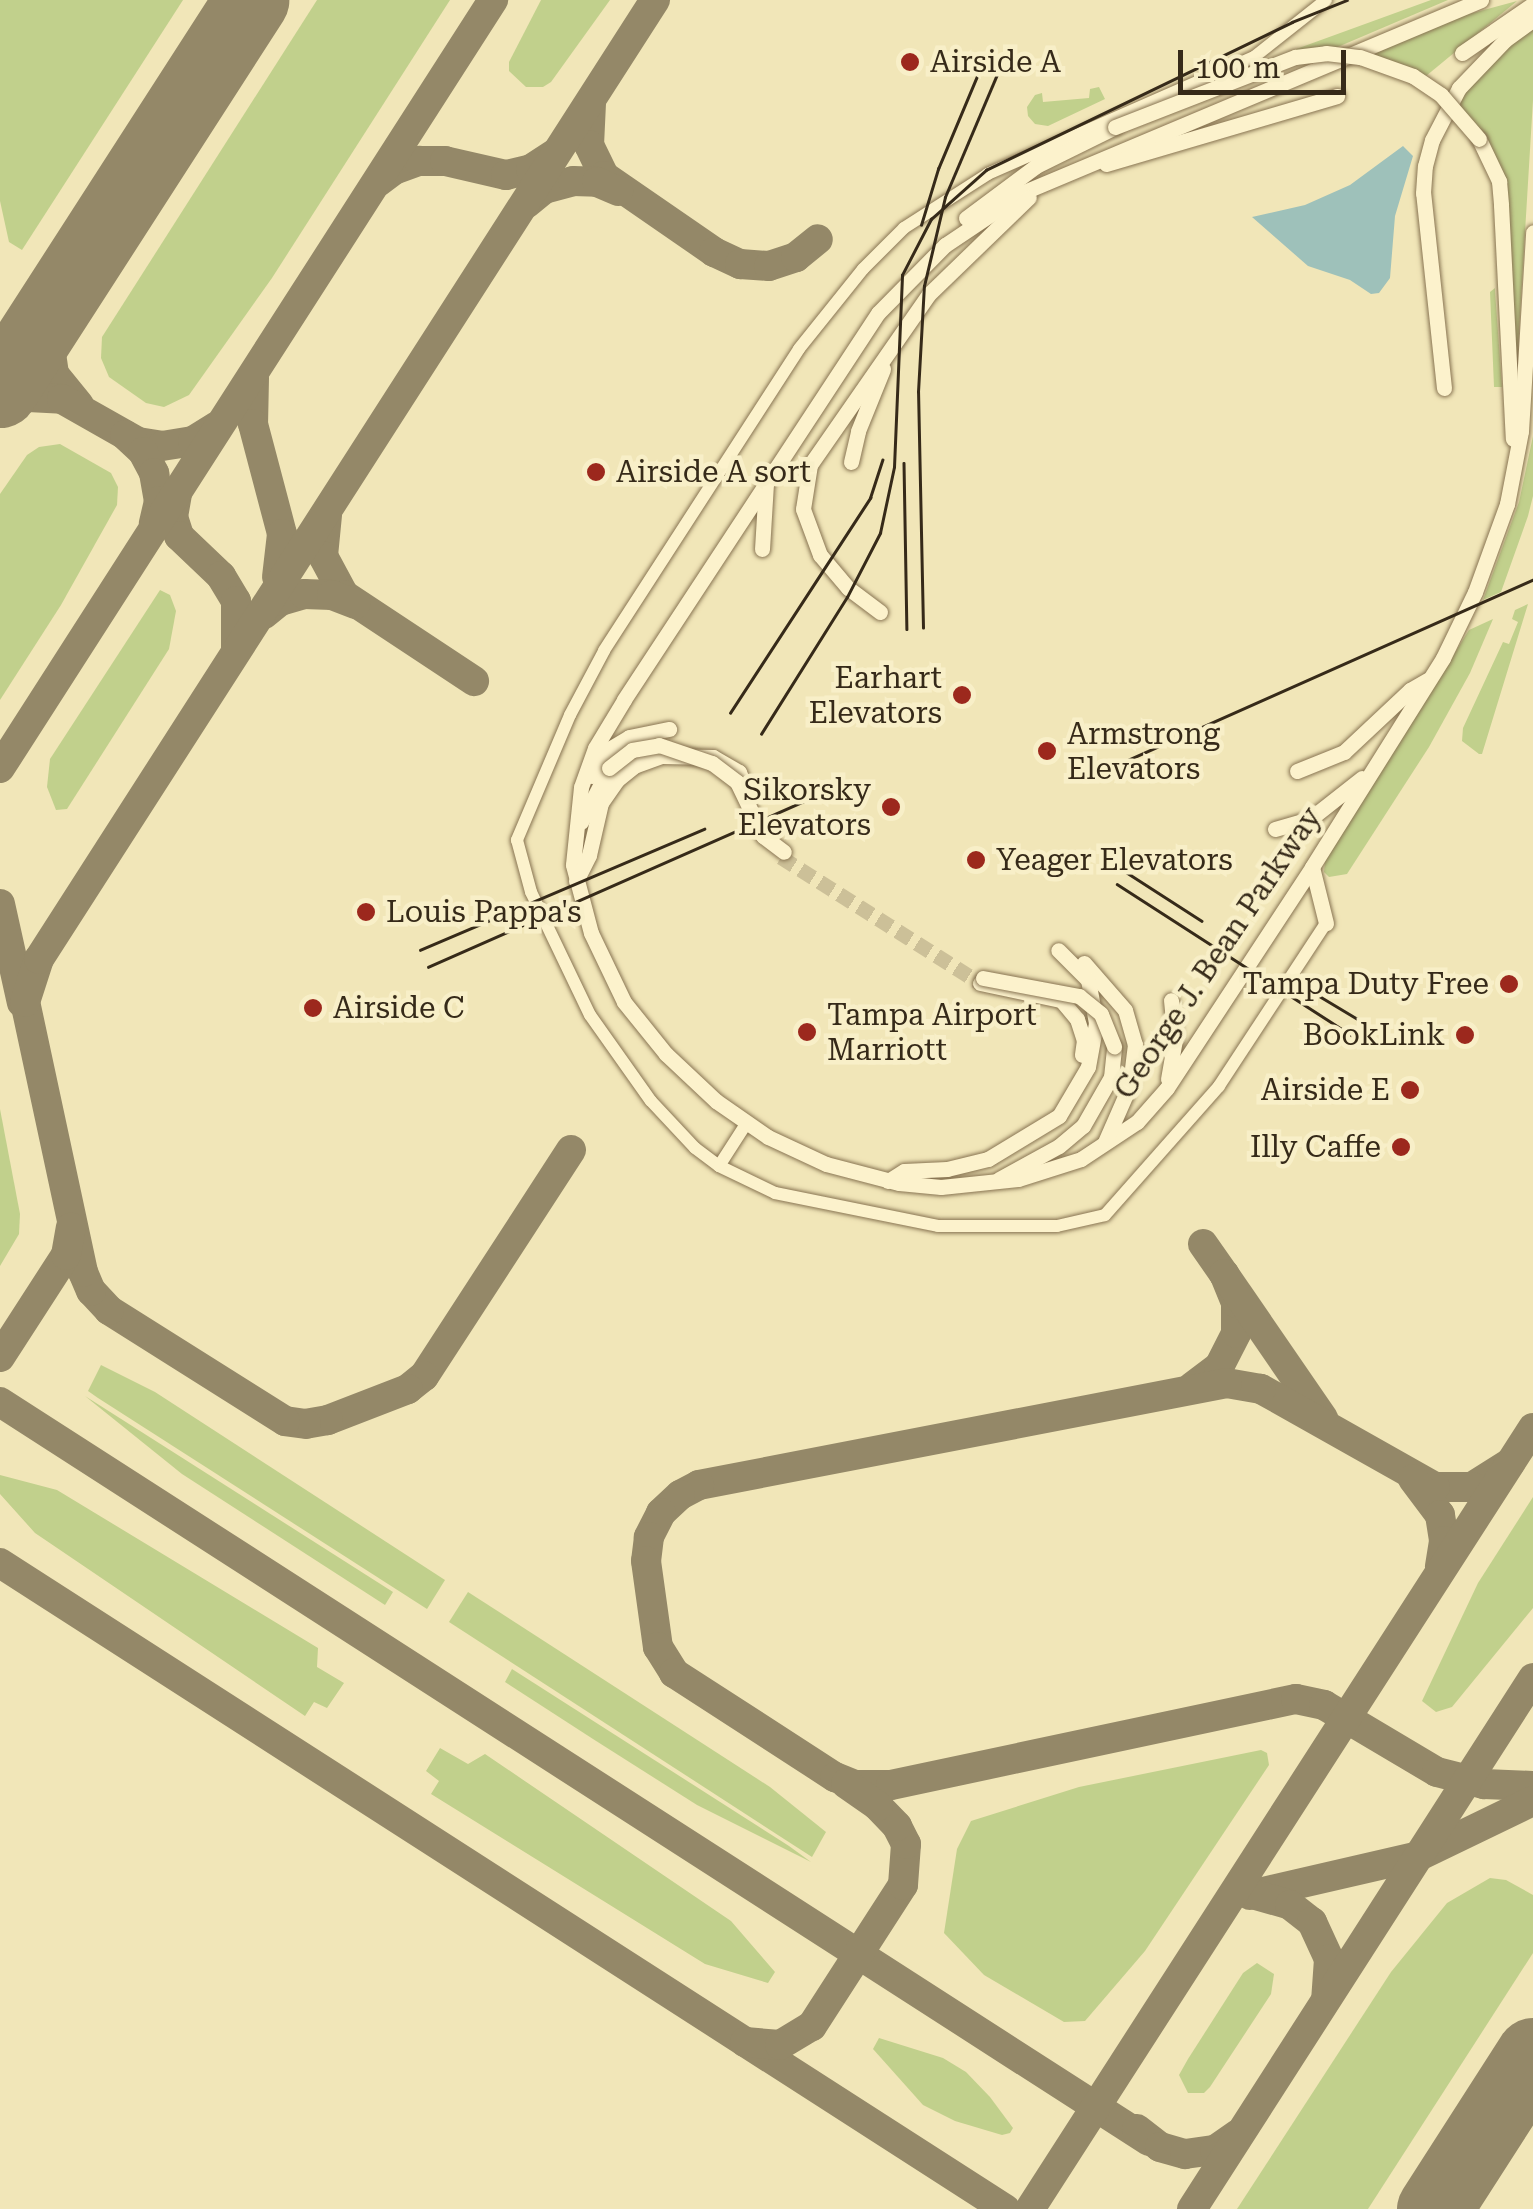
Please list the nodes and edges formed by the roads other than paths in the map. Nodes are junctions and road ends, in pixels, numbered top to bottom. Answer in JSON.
{"nodes":[{"id":1,"x":1326,"y":0,"type":"edge"},
{"id":2,"x":1481,"y":0,"type":"edge"},
{"id":3,"x":1533,"y":4,"type":"edge"},
{"id":4,"x":1533,"y":20,"type":"edge"},
{"id":5,"x":1462,"y":53,"type":"dead end"},
{"id":6,"x":1338,"y":96,"type":"dead end"},
{"id":7,"x":1054,"y":178,"type":"junction"},
{"id":8,"x":1533,"y":232,"type":"edge"},
{"id":9,"x":907,"y":280,"type":"junction"},
{"id":10,"x":896,"y":343,"type":"junction"},
{"id":11,"x":1444,"y":388,"type":"dead end"},
{"id":12,"x":851,"y":462,"type":"dead end"},
{"id":13,"x":1514,"y":473,"type":"junction"},
{"id":14,"x":766,"y":478,"type":"junction"},
{"id":15,"x":762,"y":549,"type":"dead end"},
{"id":16,"x":880,"y":612,"type":"dead end"},
{"id":17,"x":1430,"y":678,"type":"junction"},
{"id":18,"x":669,"y":729,"type":"dead end"},
{"id":19,"x":1376,"y":766,"type":"junction"},
{"id":20,"x":1297,"y":771,"type":"dead end"},
{"id":21,"x":576,"y":807,"type":"junction"},
{"id":22,"x":1276,"y":829,"type":"dead end"},
{"id":23,"x":573,"y":840,"type":"junction"},
{"id":24,"x":1312,"y":866,"type":"junction"},
{"id":25,"x":576,"y":881,"type":"junction"},
{"id":26,"x":1326,"y":923,"type":"joint"},
{"id":27,"x":1171,"y":1000,"type":"dead end"},
{"id":28,"x":1166,"y":1088,"type":"junction"},
{"id":29,"x":746,"y":1124,"type":"junction"},
{"id":30,"x":1043,"y":1128,"type":"junction"},
{"id":31,"x":1103,"y":1146,"type":"junction"},
{"id":32,"x":719,"y":1166,"type":"junction"},
{"id":33,"x":888,"y":1181,"type":"junction"},
{"id":34,"x":992,"y":1184,"type":"junction"}],
"edges":[{"from":1,"to":32,"type":"street"},
{"from":2,"to":7,"type":"street","name":"George J. Bean Parkway"},
{"from":3,"to":5,"type":"street"},
{"from":4,"to":11,"type":"street"},
{"from":6,"to":7,"type":"street"},
{"from":7,"to":9,"type":"street","name":"George J. Bean Parkway"},
{"from":7,"to":10,"type":"street"},
{"from":8,"to":13,"type":"street","name":"George J. Bean Parkway"},
{"from":9,"to":13,"type":"street","bridge":true},
{"from":9,"to":14,"type":"street","name":"George J. Bean Parkway"},
{"from":10,"to":12,"type":"street"},
{"from":10,"to":16,"type":"street"},
{"from":13,"to":17,"type":"street","name":"George J. Bean Parkway"},
{"from":14,"to":15,"type":"street"},
{"from":14,"to":21,"type":"street","name":"George J. Bean Parkway"},
{"from":17,"to":19,"type":"street","name":"George J. Bean Parkway"},
{"from":17,"to":20,"type":"street"},
{"from":18,"to":21,"type":"street"},
{"from":19,"to":22,"type":"street"},
{"from":19,"to":24,"type":"street","name":"George J. Bean Parkway"},
{"from":21,"to":23,"type":"street","name":"George J. Bean Parkway"},
{"from":23,"to":25,"type":"street","name":"George J. Bean Parkway"},
{"from":23,"to":25,"type":"street","bridge":true},
{"from":24,"to":26,"type":"street"},
{"from":24,"to":28,"type":"street","name":"George J. Bean Parkway"},
{"from":25,"to":29,"type":"street","name":"George J. Bean Parkway"},
{"from":26,"to":32,"type":"street"},
{"from":27,"to":28,"type":"street"},
{"from":28,"to":31,"type":"street","name":"George J. Bean Parkway"},
{"from":29,"to":32,"type":"street"},
{"from":29,"to":33,"type":"street","name":"George J. Bean Parkway"},
{"from":30,"to":31,"type":"street"},
{"from":30,"to":33,"type":"street"},
{"from":30,"to":34,"type":"street","bridge":true},
{"from":31,"to":34,"type":"street","name":"George J. Bean Parkway"},
{"from":33,"to":34,"type":"street","name":"George J. Bean Parkway"}]}
